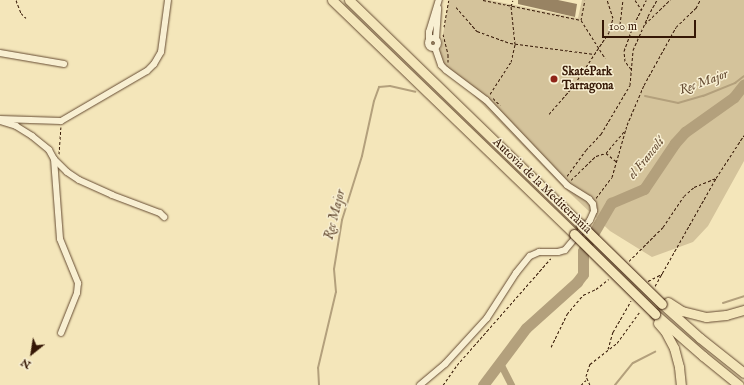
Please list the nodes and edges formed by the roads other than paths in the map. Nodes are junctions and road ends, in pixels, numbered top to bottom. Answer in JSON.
{"nodes":[{"id":1,"x":168,"y":0,"type":"edge"},
{"id":2,"x":332,"y":0,"type":"edge"},
{"id":3,"x":349,"y":0,"type":"edge"},
{"id":4,"x":439,"y":2,"type":"edge"},
{"id":5,"x":429,"y":39,"type":"junction"},
{"id":6,"x":436,"y":39,"type":"junction"},
{"id":7,"x":435,"y":48,"type":"junction"},
{"id":8,"x":0,"y":53,"type":"edge"},
{"id":9,"x":64,"y":64,"type":"dead end"},
{"id":10,"x":0,"y":120,"type":"edge"},
{"id":11,"x":56,"y":160,"type":"junction"},
{"id":12,"x":164,"y":217,"type":"dead end"},
{"id":13,"x":664,"y":302,"type":"junction"},
{"id":14,"x":744,"y":310,"type":"edge"},
{"id":15,"x":654,"y":316,"type":"junction"},
{"id":16,"x":61,"y":333,"type":"dead end"},
{"id":17,"x":744,"y":373,"type":"edge"},
{"id":18,"x":420,"y":385,"type":"edge"},
{"id":19,"x":681,"y":385,"type":"edge"},
{"id":20,"x":739,"y":385,"type":"edge"}],
"edges":[{"from":1,"to":10,"type":"street"},
{"from":2,"to":15,"type":"highway","name":"Autovia de la Mediterrània","bridge":true},
{"from":3,"to":13,"type":"highway","name":"Autovia de la Mediterrània","bridge":true},
{"from":4,"to":5,"type":"street"},
{"from":4,"to":6,"type":"street"},
{"from":5,"to":6,"type":"street"},
{"from":5,"to":7,"type":"street"},
{"from":6,"to":7,"type":"street"},
{"from":7,"to":18,"type":"street"},
{"from":8,"to":9,"type":"street"},
{"from":10,"to":11,"type":"street"},
{"from":11,"to":12,"type":"street"},
{"from":11,"to":16,"type":"street"},
{"from":13,"to":14,"type":"highway"},
{"from":13,"to":17,"type":"highway","name":"Autovia de la Mediterrània"},
{"from":15,"to":19,"type":"highway"},
{"from":15,"to":20,"type":"highway","name":"Autovia de la Mediterrània"}]}
